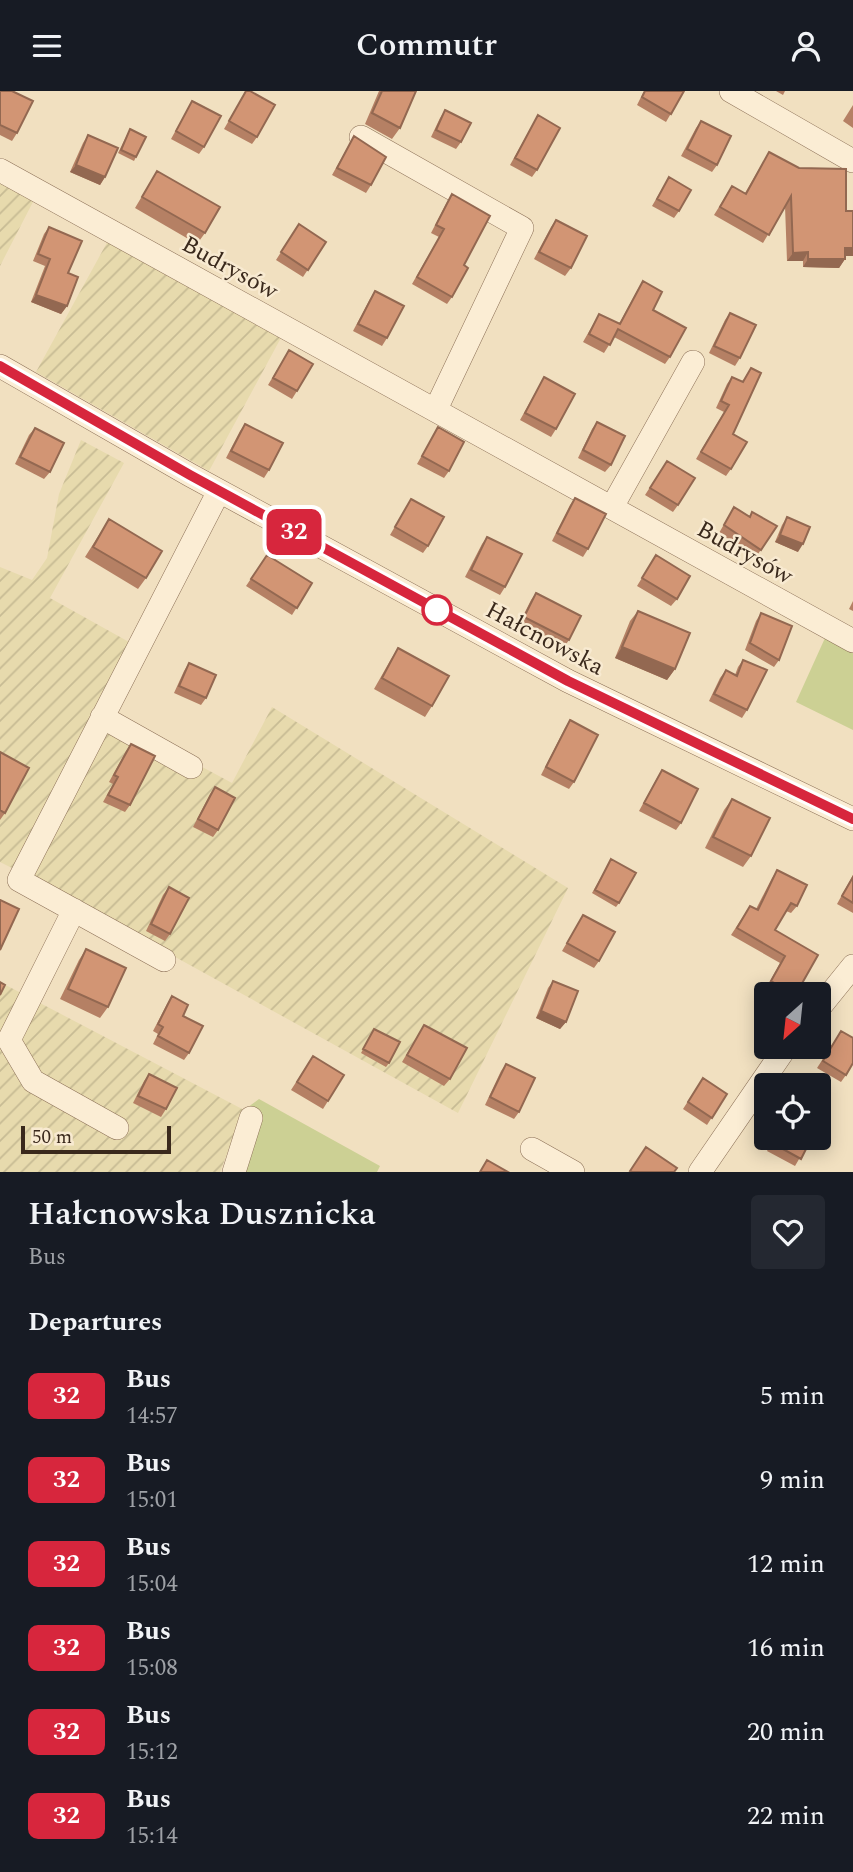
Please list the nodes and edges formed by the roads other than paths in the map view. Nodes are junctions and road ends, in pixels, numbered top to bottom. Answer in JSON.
{"nodes":[{"id":1,"x":731,"y":91,"type":"edge"},
{"id":2,"x":361,"y":138,"type":"edge"},
{"id":3,"x":853,"y":161,"type":"edge"},
{"id":4,"x":0,"y":170,"type":"edge"},
{"id":5,"x":693,"y":362,"type":"dead end"},
{"id":6,"x":0,"y":366,"type":"edge"},
{"id":7,"x":436,"y":409,"type":"junction"},
{"id":8,"x":219,"y":491,"type":"junction"},
{"id":9,"x":612,"y":507,"type":"junction"},
{"id":10,"x":853,"y":641,"type":"edge"},
{"id":11,"x":102,"y":717,"type":"junction"},
{"id":12,"x":191,"y":767,"type":"dead end"},
{"id":13,"x":853,"y":819,"type":"edge"},
{"id":14,"x":74,"y":910,"type":"junction"},
{"id":15,"x":164,"y":960,"type":"dead end"},
{"id":16,"x":853,"y":966,"type":"edge"},
{"id":17,"x":831,"y":993,"type":"edge"},
{"id":18,"x":778,"y":1059,"type":"edge"},
{"id":19,"x":251,"y":1118,"type":"dead end"},
{"id":20,"x":117,"y":1128,"type":"dead end"},
{"id":21,"x":532,"y":1149,"type":"dead end"},
{"id":22,"x":234,"y":1172,"type":"edge"},
{"id":23,"x":573,"y":1172,"type":"edge"},
{"id":24,"x":700,"y":1172,"type":"edge"}],
"edges":[{"from":1,"to":3,"type":"street"},
{"from":2,"to":7,"type":"street"},
{"from":4,"to":7,"type":"street","name":"Budrysów"},
{"from":5,"to":9,"type":"street"},
{"from":6,"to":8,"type":"street","name":"Hałcnowska"},
{"from":7,"to":9,"type":"street","name":"Budrysów"},
{"from":8,"to":11,"type":"street"},
{"from":8,"to":13,"type":"street","name":"Hałcnowska"},
{"from":9,"to":10,"type":"street","name":"Budrysów"},
{"from":11,"to":12,"type":"street"},
{"from":11,"to":14,"type":"street"},
{"from":14,"to":15,"type":"street"},
{"from":14,"to":20,"type":"street"},
{"from":16,"to":17,"type":"street"},
{"from":18,"to":24,"type":"street"},
{"from":19,"to":22,"type":"street"},
{"from":21,"to":23,"type":"street"}]}
